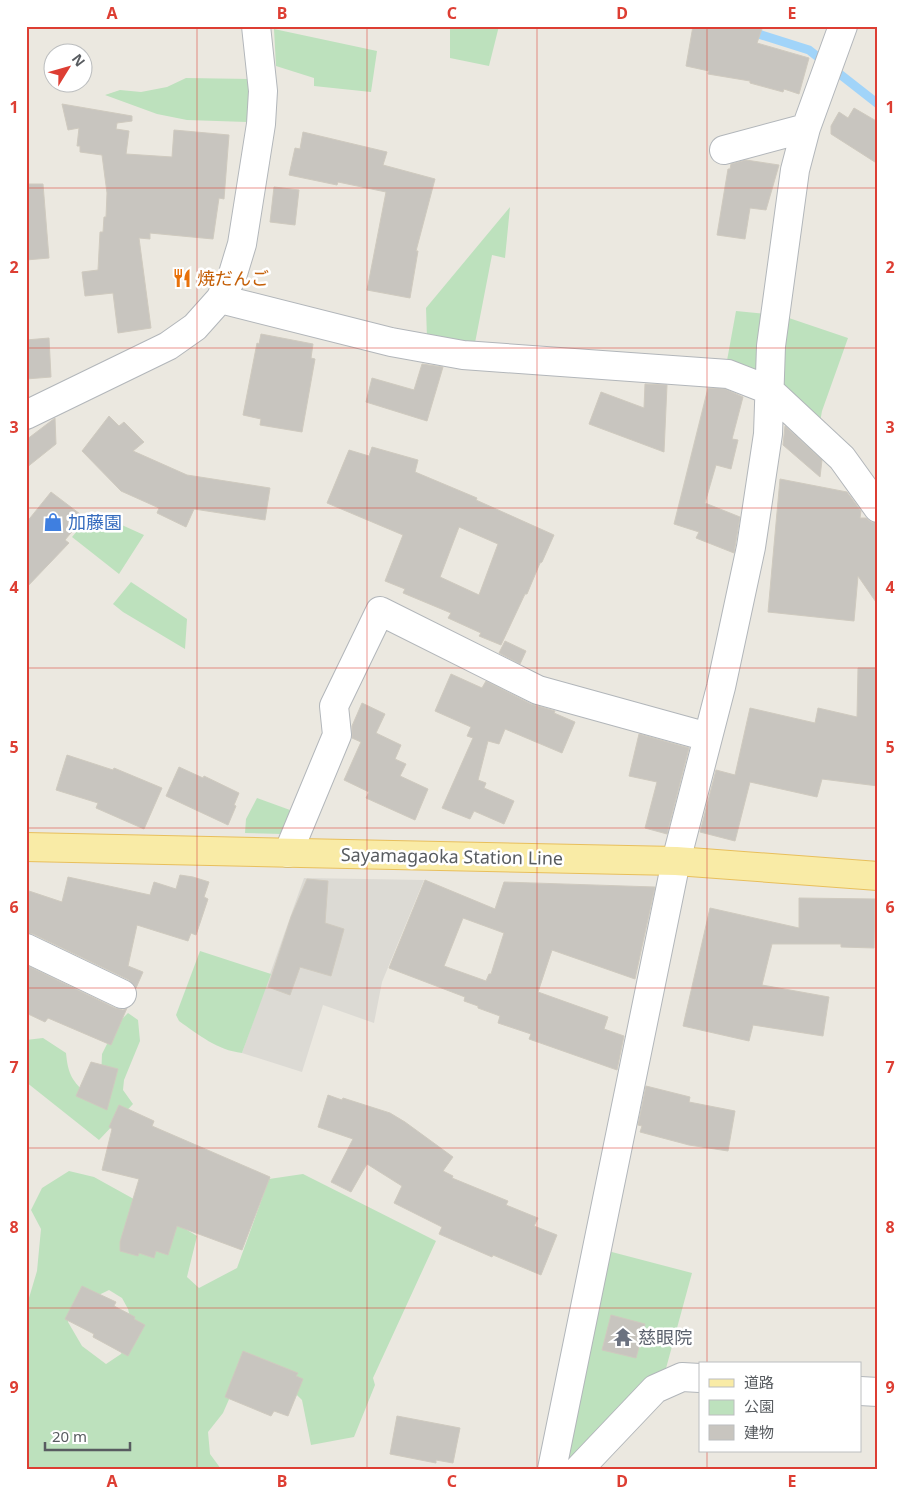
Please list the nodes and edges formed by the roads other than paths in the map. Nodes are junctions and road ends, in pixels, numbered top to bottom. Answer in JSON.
{"nodes":[{"id":1,"x":256,"y":26,"type":"edge"},
{"id":2,"x":843,"y":26,"type":"edge"},
{"id":3,"x":806,"y":128,"type":"junction"},
{"id":4,"x":724,"y":150,"type":"dead end"},
{"id":5,"x":220,"y":299,"type":"junction"},
{"id":6,"x":769,"y":390,"type":"junction"},
{"id":7,"x":26,"y":415,"type":"edge"},
{"id":8,"x":878,"y":508,"type":"edge"},
{"id":9,"x":708,"y":737,"type":"junction"},
{"id":10,"x":26,"y":847,"type":"edge"},
{"id":11,"x":288,"y":853,"type":"junction"},
{"id":12,"x":676,"y":861,"type":"junction"},
{"id":13,"x":878,"y":876,"type":"edge"},
{"id":14,"x":26,"y":948,"type":"edge"},
{"id":15,"x":122,"y":994,"type":"dead end"},
{"id":16,"x":699,"y":1378,"type":"edge"},
{"id":17,"x":862,"y":1391,"type":"edge"},
{"id":18,"x":878,"y":1392,"type":"edge"},
{"id":19,"x":552,"y":1469,"type":"edge"},
{"id":20,"x":578,"y":1469,"type":"edge"}],
"edges":[{"from":1,"to":5,"type":"street"},
{"from":2,"to":3,"type":"street"},
{"from":3,"to":4,"type":"street"},
{"from":3,"to":6,"type":"street"},
{"from":5,"to":6,"type":"street"},
{"from":5,"to":7,"type":"street"},
{"from":6,"to":8,"type":"street"},
{"from":6,"to":9,"type":"street"},
{"from":9,"to":11,"type":"street"},
{"from":9,"to":12,"type":"street"},
{"from":10,"to":11,"type":"main road","name":"Sayamagaoka Station Line"},
{"from":11,"to":12,"type":"main road","name":"Sayamagaoka Station Line"},
{"from":12,"to":13,"type":"main road","name":"Sayamagaoka Station Line"},
{"from":12,"to":19,"type":"street"},
{"from":14,"to":15,"type":"street"},
{"from":16,"to":20,"type":"street"},
{"from":17,"to":18,"type":"street"}]}
